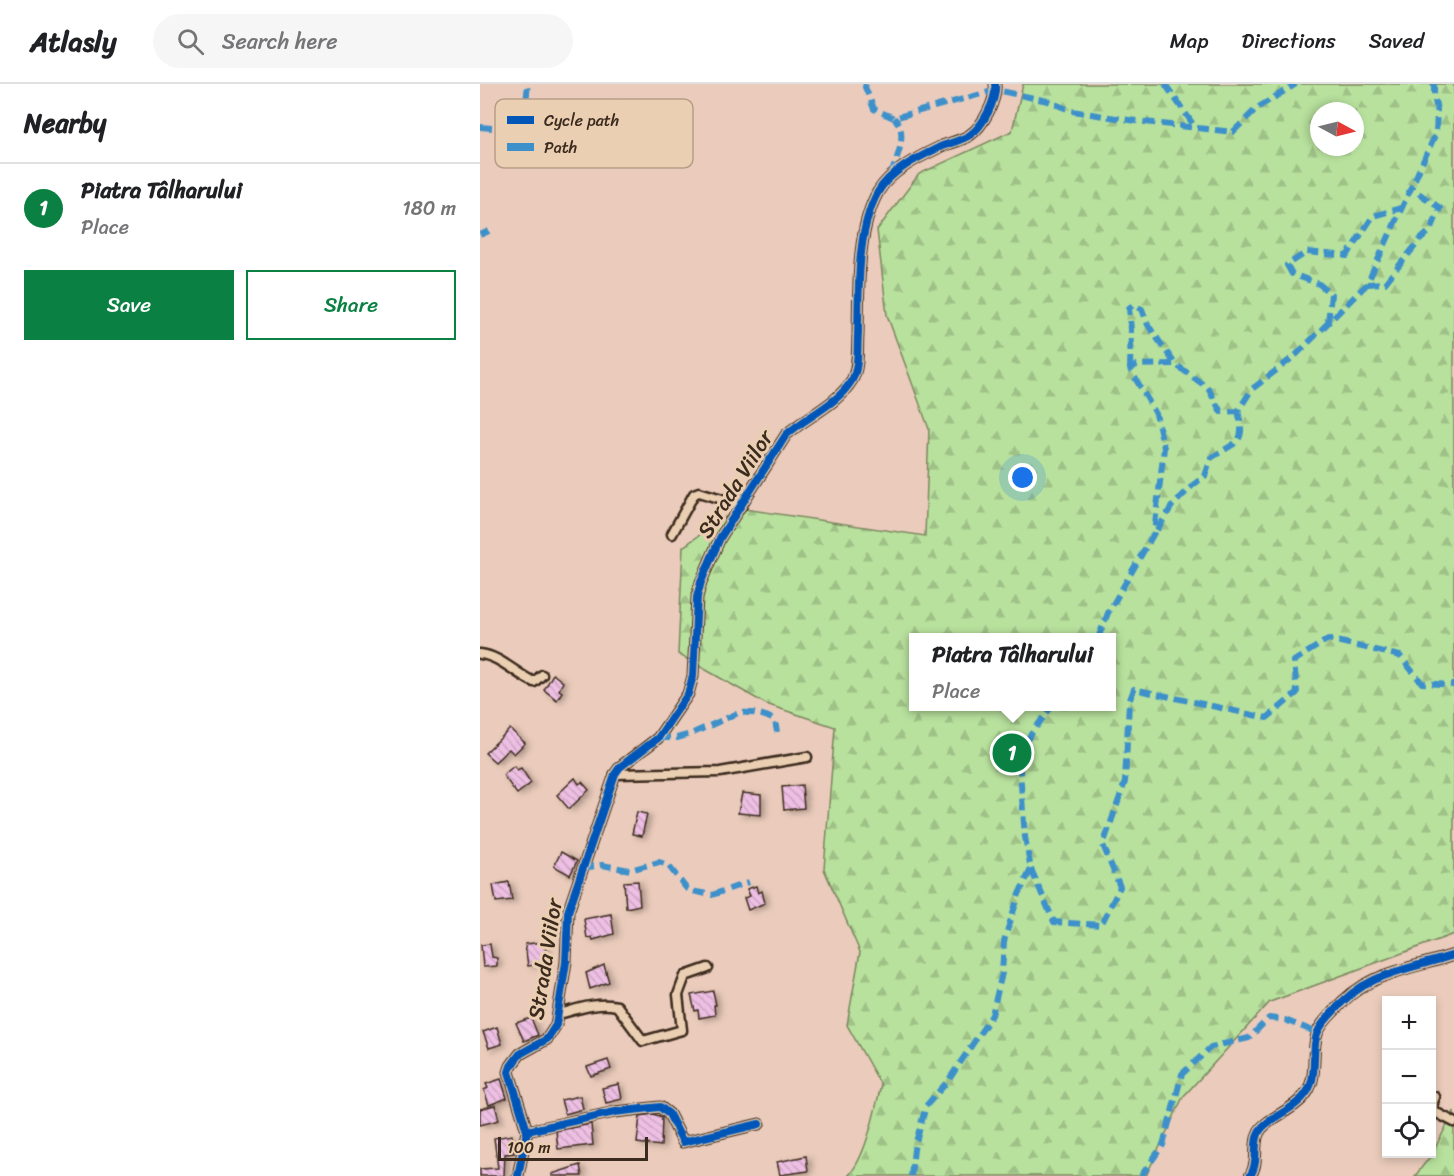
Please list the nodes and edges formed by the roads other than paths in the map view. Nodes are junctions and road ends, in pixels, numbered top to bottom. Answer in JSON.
{"nodes":[{"id":1,"x":996,"y":87,"type":"edge"},
{"id":2,"x":742,"y":504,"type":"junction"},
{"id":3,"x":672,"y":534,"type":"dead end"},
{"id":4,"x":480,"y":654,"type":"edge"},
{"id":5,"x":542,"y":675,"type":"dead end"},
{"id":6,"x":807,"y":757,"type":"dead end"},
{"id":7,"x":615,"y":774,"type":"junction"},
{"id":8,"x":1454,"y":955,"type":"edge"},
{"id":9,"x":708,"y":968,"type":"dead end"},
{"id":10,"x":559,"y":1014,"type":"junction"},
{"id":11,"x":1433,"y":1104,"type":"edge"},
{"id":12,"x":1454,"y":1122,"type":"edge"},
{"id":13,"x":759,"y":1125,"type":"dead end"},
{"id":14,"x":526,"y":1131,"type":"junction"},
{"id":15,"x":518,"y":1176,"type":"edge"},
{"id":16,"x":1250,"y":1176,"type":"edge"}],
"edges":[{"from":1,"to":2,"type":"street","name":"Strada Viilor"},
{"from":2,"to":3,"type":"street"},
{"from":2,"to":7,"type":"street","name":"Strada Viilor"},
{"from":4,"to":5,"type":"street"},
{"from":6,"to":7,"type":"street"},
{"from":7,"to":10,"type":"street","name":"Strada Viilor"},
{"from":8,"to":16,"type":"street"},
{"from":9,"to":10,"type":"street"},
{"from":10,"to":14,"type":"street","name":"Strada Viilor"},
{"from":11,"to":12,"type":"street"},
{"from":13,"to":14,"type":"street"},
{"from":14,"to":15,"type":"street","name":"Strada Viilor"}]}
